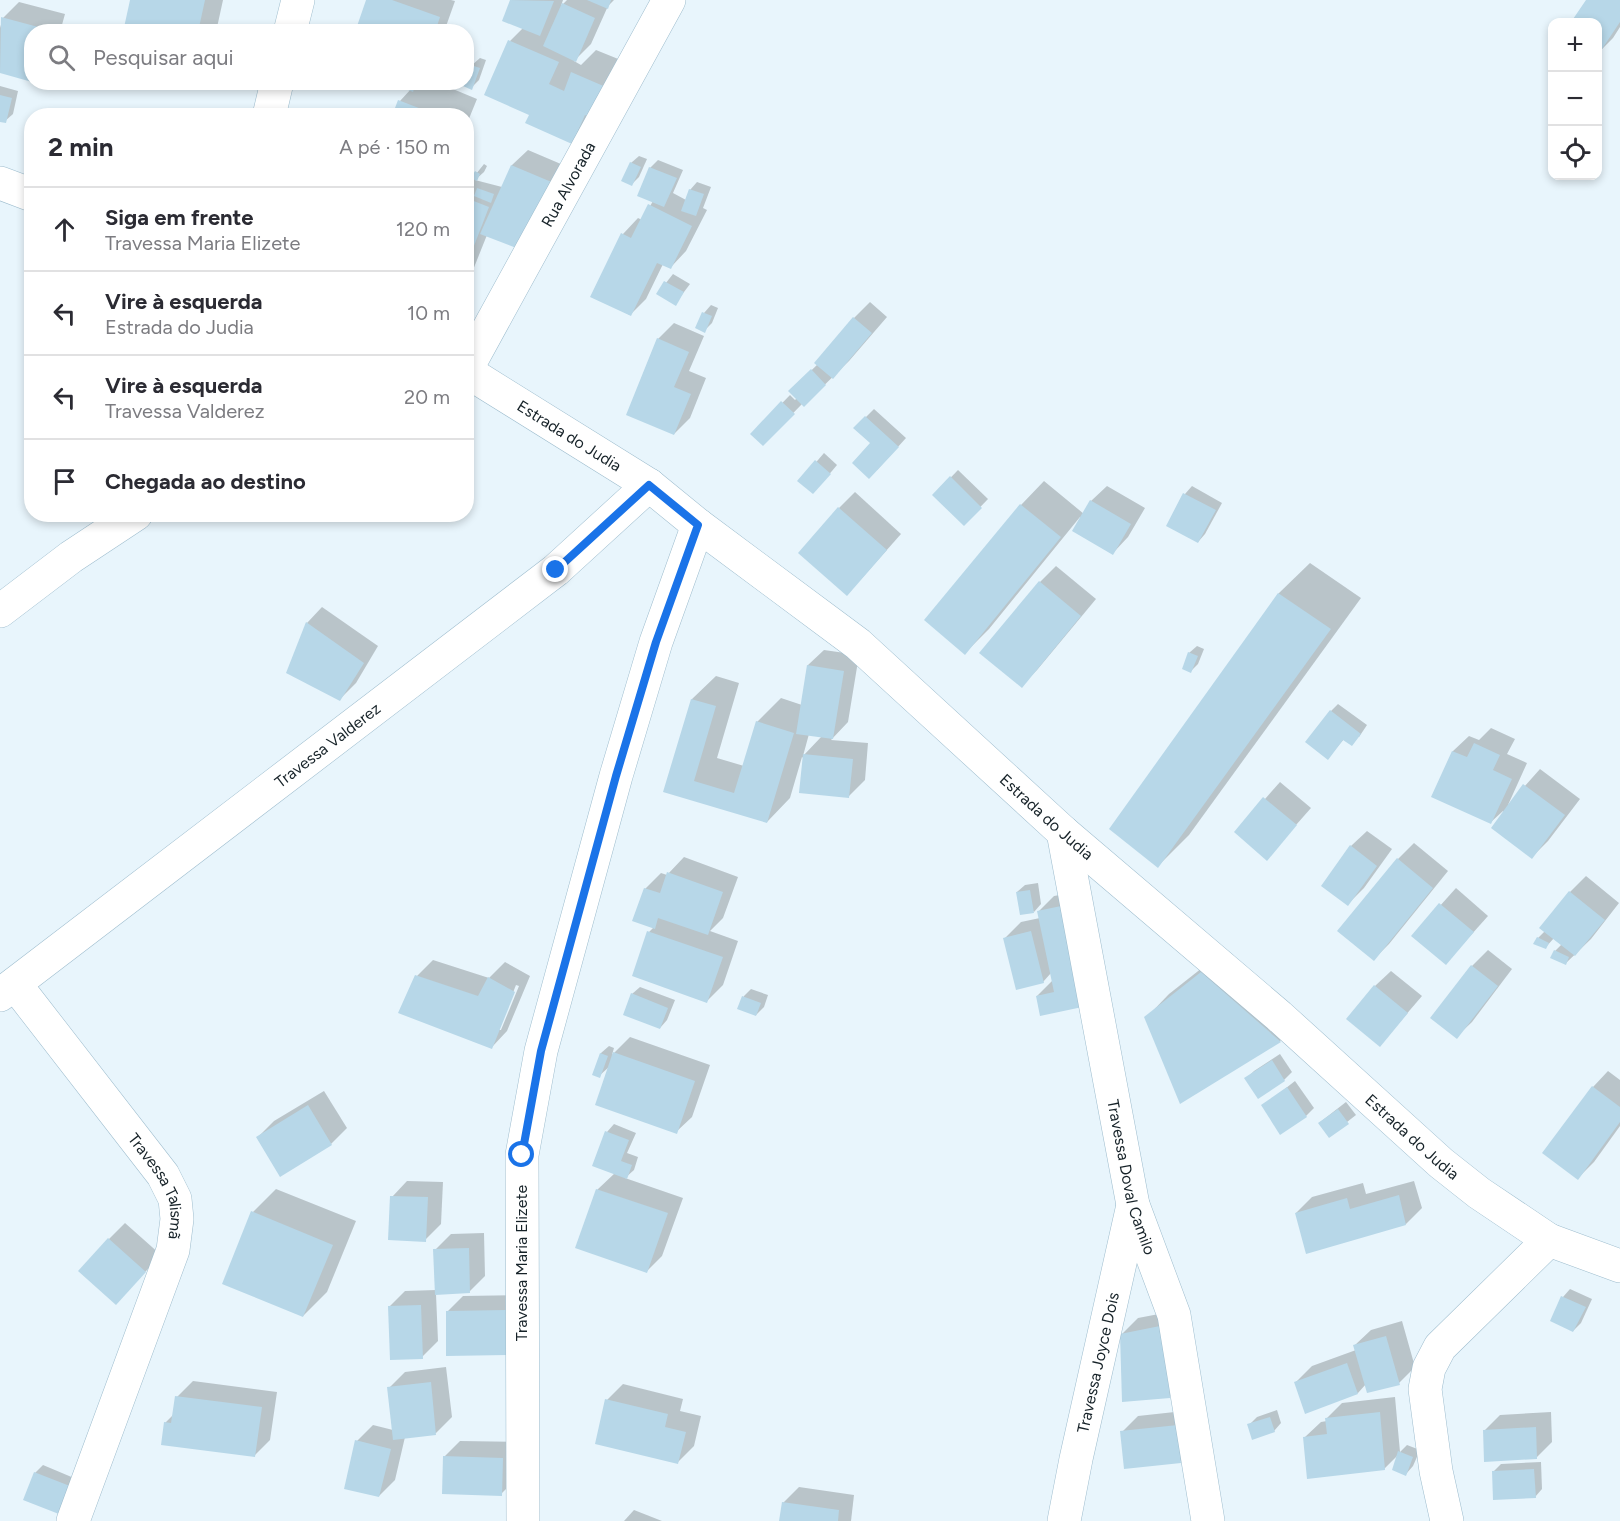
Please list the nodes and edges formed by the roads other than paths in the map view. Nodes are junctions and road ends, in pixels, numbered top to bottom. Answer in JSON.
{"nodes":[{"id":1,"x":298,"y":0,"type":"edge"},
{"id":2,"x":669,"y":0,"type":"edge"},
{"id":3,"x":293,"y":24,"type":"edge"},
{"id":4,"x":276,"y":90,"type":"edge"},
{"id":5,"x":271,"y":108,"type":"edge"},
{"id":6,"x":0,"y":183,"type":"edge"},
{"id":7,"x":24,"y":192,"type":"edge"},
{"id":8,"x":474,"y":355,"type":"edge"},
{"id":9,"x":474,"y":375,"type":"edge"},
{"id":10,"x":649,"y":485,"type":"junction"},
{"id":11,"x":124,"y":522,"type":"edge"},
{"id":12,"x":698,"y":525,"type":"junction"},
{"id":13,"x":0,"y":611,"type":"edge"},
{"id":14,"x":1063,"y":832,"type":"junction"},
{"id":15,"x":8,"y":990,"type":"edge"},
{"id":16,"x":1133,"y":1205,"type":"junction"},
{"id":17,"x":1549,"y":1240,"type":"junction"},
{"id":18,"x":1620,"y":1266,"type":"edge"},
{"id":19,"x":73,"y":1521,"type":"edge"},
{"id":20,"x":523,"y":1521,"type":"edge"},
{"id":21,"x":1064,"y":1521,"type":"edge"},
{"id":22,"x":1208,"y":1521,"type":"edge"},
{"id":23,"x":1447,"y":1521,"type":"edge"}],
"edges":[{"from":1,"to":3,"type":"street"},
{"from":2,"to":8,"type":"street","name":"Rua Alvorada"},
{"from":4,"to":5,"type":"street"},
{"from":6,"to":7,"type":"street"},
{"from":9,"to":10,"type":"street","name":"Estrada do Judia"},
{"from":10,"to":12,"type":"street","name":"Estrada do Judia"},
{"from":10,"to":15,"type":"street","name":"Travessa Valderez"},
{"from":11,"to":13,"type":"street"},
{"from":12,"to":14,"type":"street","name":"Estrada do Judia"},
{"from":12,"to":20,"type":"street","name":"Travessa Maria Elizete"},
{"from":14,"to":16,"type":"street","name":"Travessa Doval Camilo"},
{"from":14,"to":17,"type":"street","name":"Estrada do Judia"},
{"from":15,"to":19,"type":"street","name":"Travessa Talismã"},
{"from":16,"to":21,"type":"street","name":"Travessa Joyce Dois"},
{"from":16,"to":22,"type":"street","name":"Travessa Doval Camilo"},
{"from":17,"to":18,"type":"street","name":"Estrada do Judia"},
{"from":17,"to":23,"type":"street"}]}
